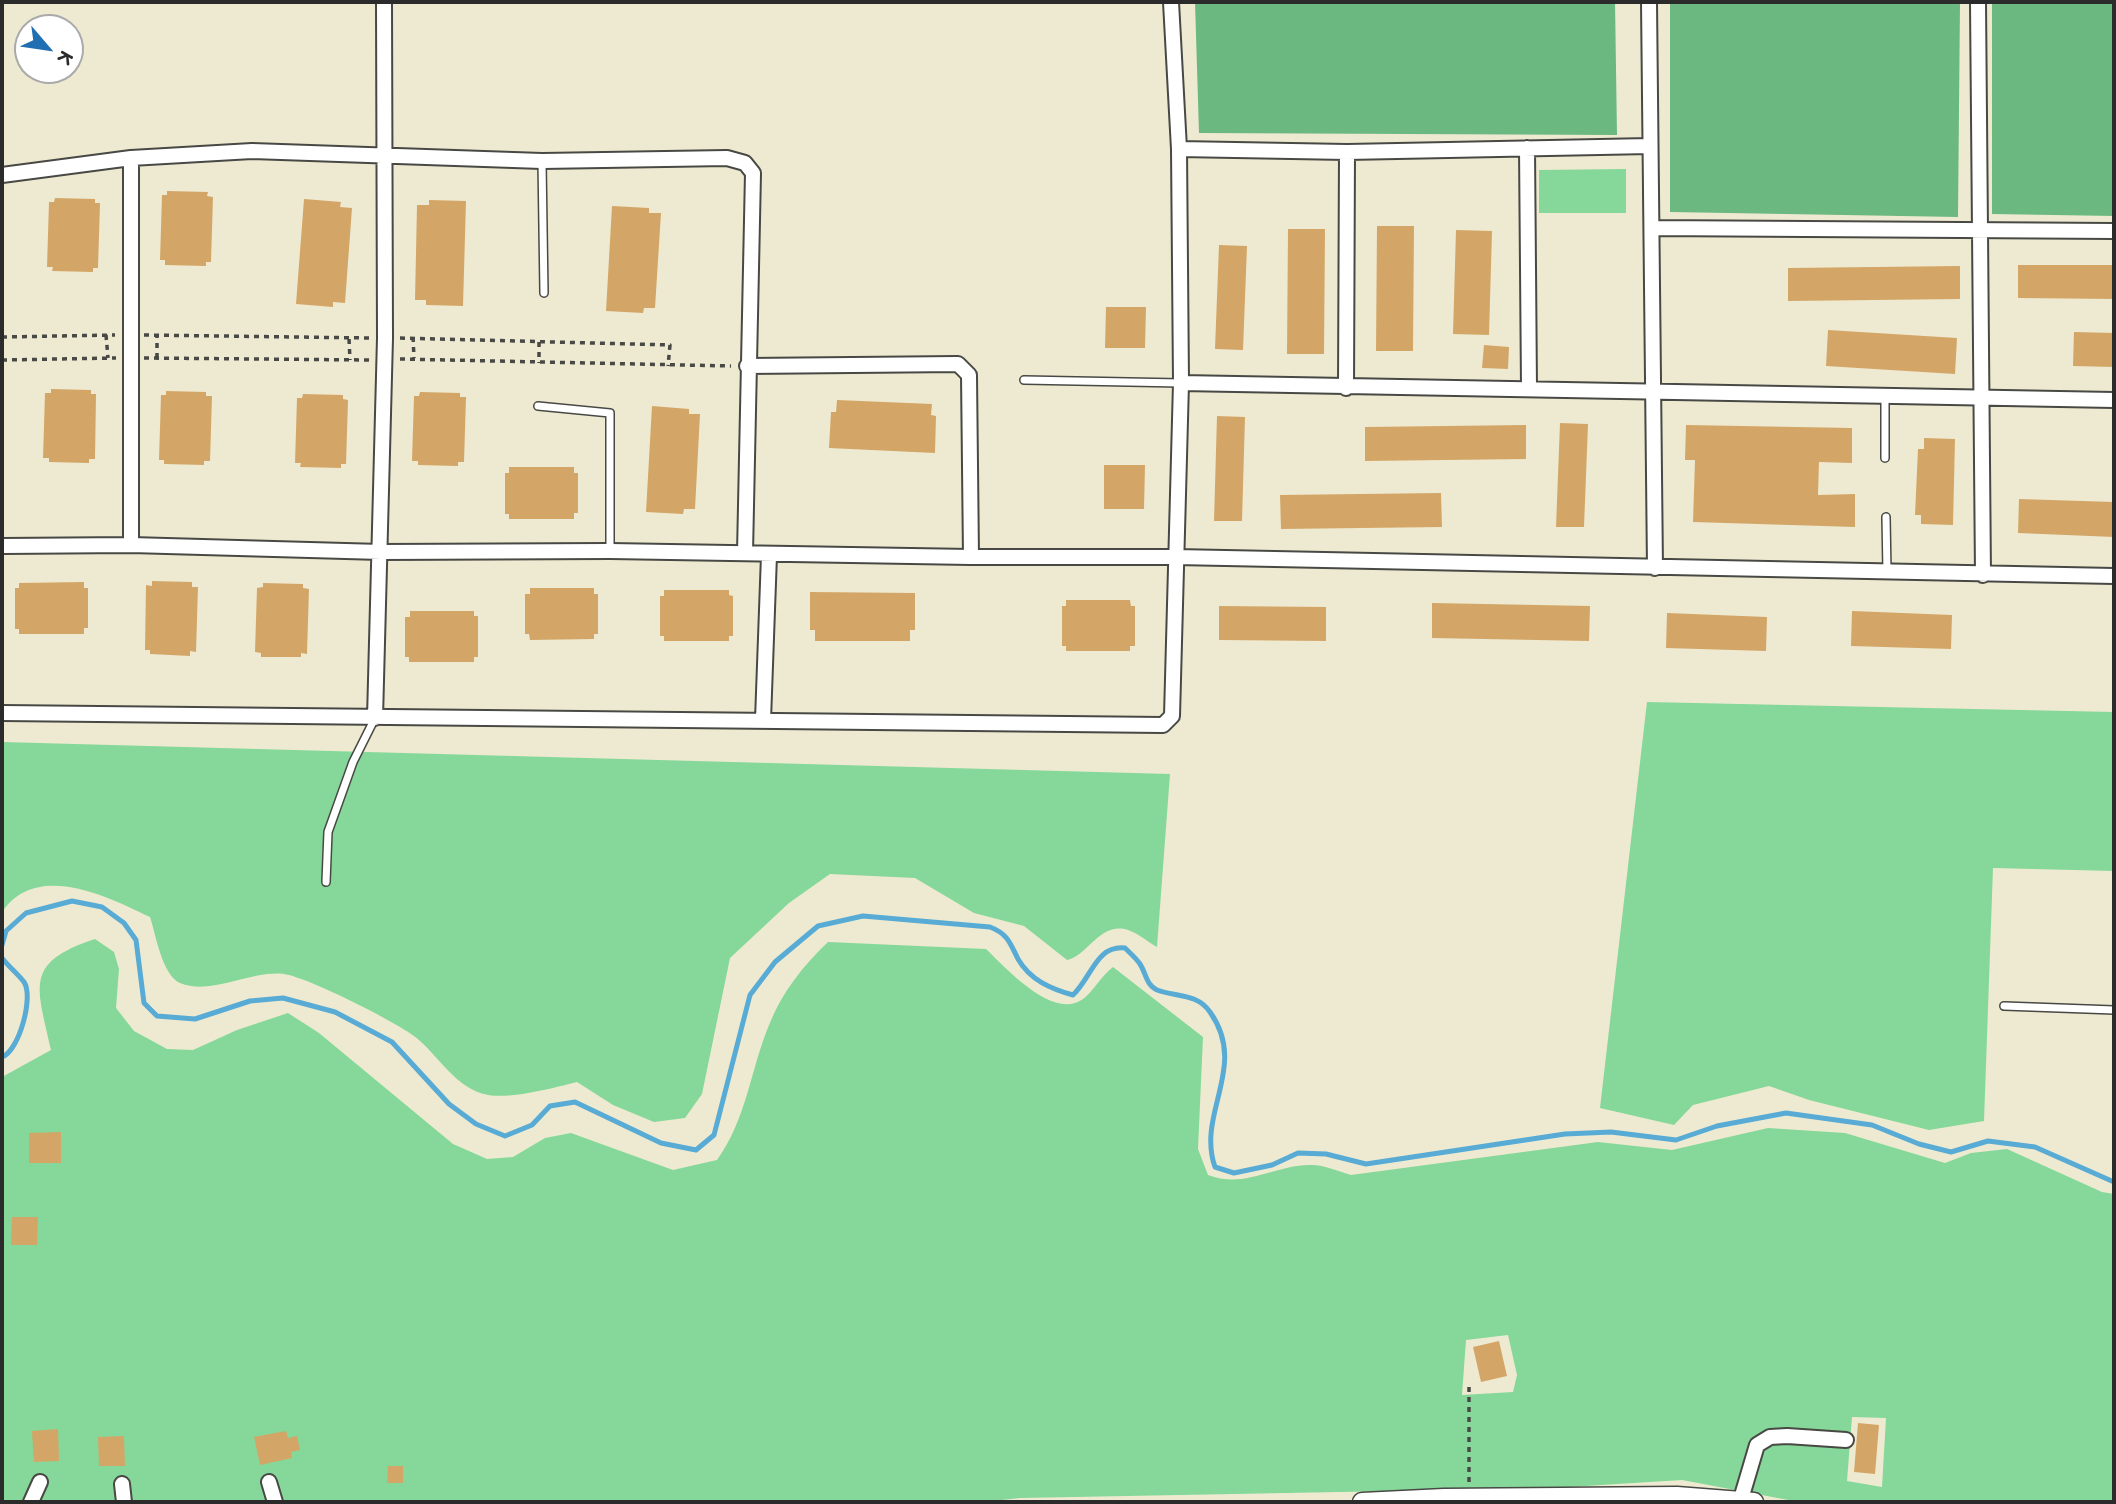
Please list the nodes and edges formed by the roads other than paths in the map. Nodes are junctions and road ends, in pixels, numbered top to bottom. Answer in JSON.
{"nodes":[{"id":1,"x":384,"y":2,"type":"edge"},
{"id":2,"x":1171,"y":2,"type":"edge"},
{"id":3,"x":1649,"y":2,"type":"edge"},
{"id":4,"x":1978,"y":2,"type":"edge"},
{"id":5,"x":1650,"y":146,"type":"junction"},
{"id":6,"x":1527,"y":148,"type":"junction"},
{"id":7,"x":1179,"y":149,"type":"junction"},
{"id":8,"x":1347,"y":152,"type":"junction"},
{"id":9,"x":386,"y":154,"type":"junction"},
{"id":10,"x":131,"y":158,"type":"junction"},
{"id":11,"x":542,"y":161,"type":"junction"},
{"id":12,"x":2,"y":174,"type":"edge"},
{"id":13,"x":1653,"y":228,"type":"junction"},
{"id":14,"x":1980,"y":230,"type":"junction"},
{"id":15,"x":2114,"y":231,"type":"edge"},
{"id":16,"x":544,"y":293,"type":"dead end"},
{"id":17,"x":747,"y":366,"type":"junction"},
{"id":18,"x":1024,"y":380,"type":"dead end"},
{"id":19,"x":1181,"y":383,"type":"junction"},
{"id":20,"x":1346,"y":388,"type":"junction"},
{"id":21,"x":1529,"y":388,"type":"junction"},
{"id":22,"x":1652,"y":390,"type":"junction"},
{"id":23,"x":1885,"y":394,"type":"junction"},
{"id":24,"x":1983,"y":396,"type":"junction"},
{"id":25,"x":2114,"y":400,"type":"edge"},
{"id":26,"x":538,"y":406,"type":"dead end"},
{"id":27,"x":1885,"y":458,"type":"dead end"},
{"id":28,"x":1886,"y":517,"type":"dead end"},
{"id":29,"x":2,"y":545,"type":"edge"},
{"id":30,"x":131,"y":545,"type":"junction"},
{"id":31,"x":610,"y":551,"type":"junction"},
{"id":32,"x":381,"y":552,"type":"junction"},
{"id":33,"x":745,"y":553,"type":"junction"},
{"id":34,"x":769,"y":555,"type":"junction"},
{"id":35,"x":1176,"y":556,"type":"junction"},
{"id":36,"x":971,"y":557,"type":"junction"},
{"id":37,"x":1655,"y":568,"type":"junction"},
{"id":38,"x":1887,"y":573,"type":"junction"},
{"id":39,"x":1983,"y":575,"type":"junction"},
{"id":40,"x":2114,"y":576,"type":"edge"},
{"id":41,"x":2,"y":713,"type":"edge"},
{"id":42,"x":375,"y":718,"type":"junction"},
{"id":43,"x":764,"y":720,"type":"junction"},
{"id":44,"x":326,"y":882,"type":"dead end"},
{"id":45,"x":2004,"y":1006,"type":"dead end"},
{"id":46,"x":2114,"y":1010,"type":"edge"},
{"id":47,"x":1846,"y":1440,"type":"dead end"},
{"id":48,"x":40,"y":1482,"type":"dead end"},
{"id":49,"x":269,"y":1482,"type":"dead end"},
{"id":50,"x":122,"y":1484,"type":"dead end"},
{"id":51,"x":1747,"y":1501,"type":"edge"},
{"id":52,"x":31,"y":1502,"type":"edge"},
{"id":53,"x":124,"y":1502,"type":"edge"},
{"id":54,"x":275,"y":1502,"type":"edge"},
{"id":55,"x":1362,"y":1502,"type":"edge"}],
"edges":[{"from":1,"to":9,"type":"street"},
{"from":2,"to":7,"type":"street"},
{"from":3,"to":5,"type":"street"},
{"from":4,"to":14,"type":"street"},
{"from":5,"to":6,"type":"street"},
{"from":5,"to":13,"type":"street"},
{"from":6,"to":8,"type":"street"},
{"from":6,"to":21,"type":"street"},
{"from":7,"to":8,"type":"street"},
{"from":7,"to":19,"type":"street"},
{"from":8,"to":20,"type":"street"},
{"from":9,"to":10,"type":"street"},
{"from":9,"to":11,"type":"street"},
{"from":9,"to":32,"type":"street"},
{"from":10,"to":12,"type":"street"},
{"from":10,"to":30,"type":"street"},
{"from":11,"to":16,"type":"lane"},
{"from":11,"to":17,"type":"street"},
{"from":13,"to":14,"type":"street"},
{"from":13,"to":22,"type":"street"},
{"from":14,"to":15,"type":"street"},
{"from":14,"to":24,"type":"street"},
{"from":17,"to":33,"type":"street"},
{"from":17,"to":36,"type":"street"},
{"from":18,"to":19,"type":"lane"},
{"from":19,"to":20,"type":"street"},
{"from":19,"to":35,"type":"street"},
{"from":20,"to":21,"type":"street"},
{"from":21,"to":22,"type":"street"},
{"from":22,"to":23,"type":"street"},
{"from":22,"to":37,"type":"street"},
{"from":23,"to":24,"type":"street"},
{"from":23,"to":27,"type":"lane"},
{"from":24,"to":25,"type":"street"},
{"from":24,"to":39,"type":"street"},
{"from":26,"to":31,"type":"lane"},
{"from":28,"to":38,"type":"lane"},
{"from":29,"to":30,"type":"street"},
{"from":30,"to":32,"type":"street"},
{"from":31,"to":32,"type":"street"},
{"from":31,"to":33,"type":"street"},
{"from":32,"to":42,"type":"street"},
{"from":33,"to":34,"type":"street"},
{"from":34,"to":36,"type":"street"},
{"from":34,"to":43,"type":"street"},
{"from":35,"to":36,"type":"street"},
{"from":35,"to":37,"type":"street"},
{"from":35,"to":43,"type":"street"},
{"from":37,"to":38,"type":"street"},
{"from":38,"to":39,"type":"street"},
{"from":39,"to":40,"type":"street"},
{"from":41,"to":42,"type":"street"},
{"from":42,"to":43,"type":"street"},
{"from":42,"to":44,"type":"lane"},
{"from":45,"to":46,"type":"lane"},
{"from":47,"to":51,"type":"street"},
{"from":48,"to":52,"type":"street"},
{"from":49,"to":54,"type":"street"},
{"from":50,"to":53,"type":"street"},
{"from":51,"to":55,"type":"street"}]}
